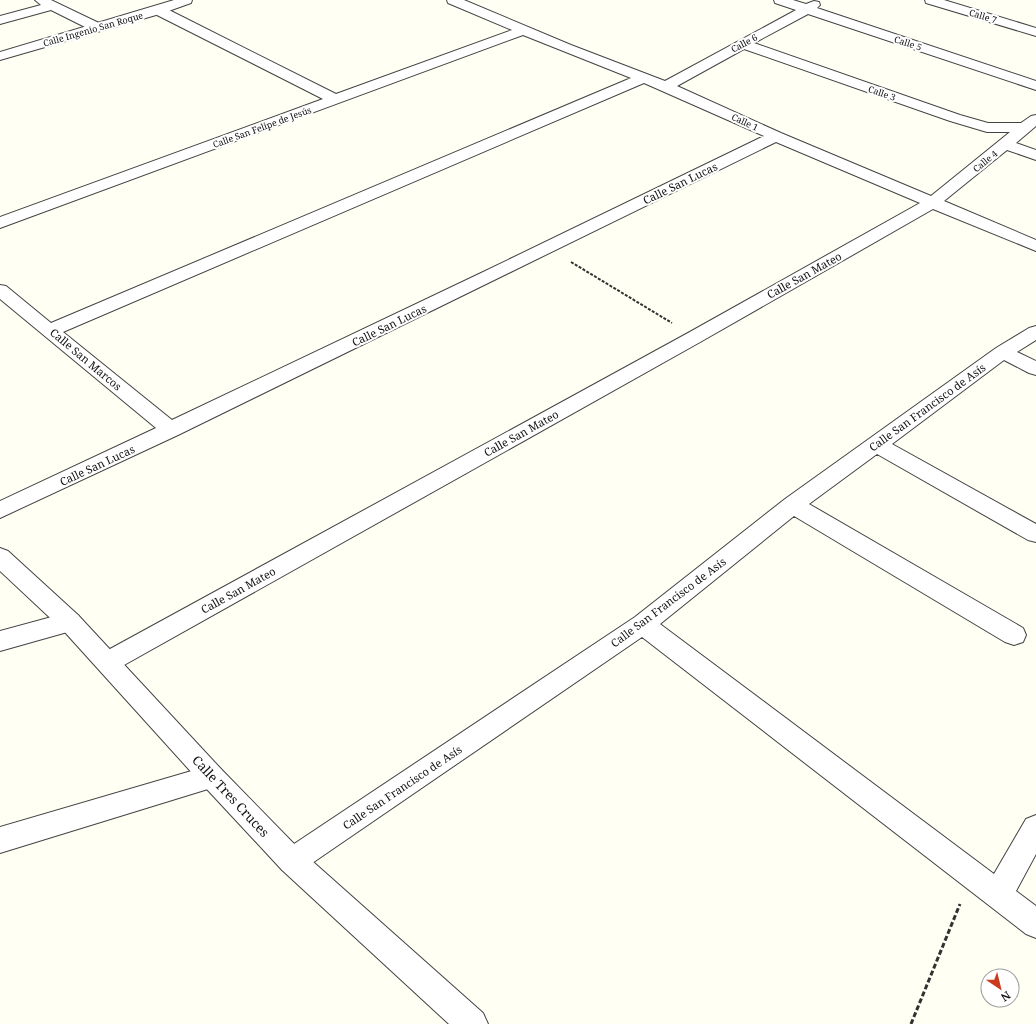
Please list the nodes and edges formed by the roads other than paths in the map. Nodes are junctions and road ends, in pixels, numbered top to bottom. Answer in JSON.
{"nodes":[{"id":1,"x":186,"y":0,"type":"edge"},
{"id":2,"x":453,"y":0,"type":"edge"},
{"id":3,"x":780,"y":0,"type":"edge"},
{"id":4,"x":822,"y":0,"type":"edge"},
{"id":5,"x":931,"y":0,"type":"edge"},
{"id":6,"x":47,"y":3,"type":"edge"},
{"id":7,"x":807,"y":9,"type":"junction"},
{"id":8,"x":158,"y":10,"type":"junction"},
{"id":9,"x":0,"y":20,"type":"edge"},
{"id":10,"x":96,"y":28,"type":"junction"},
{"id":11,"x":523,"y":30,"type":"junction"},
{"id":12,"x":1036,"y":32,"type":"edge"},
{"id":13,"x":742,"y":44,"type":"junction"},
{"id":14,"x":0,"y":56,"type":"edge"},
{"id":15,"x":642,"y":78,"type":"junction"},
{"id":16,"x":1035,"y":84,"type":"edge"},
{"id":17,"x":666,"y":86,"type":"junction"},
{"id":18,"x":336,"y":100,"type":"junction"},
{"id":19,"x":1031,"y":124,"type":"edge"},
{"id":20,"x":776,"y":136,"type":"junction"},
{"id":21,"x":1006,"y":144,"type":"junction"},
{"id":22,"x":1036,"y":155,"type":"edge"},
{"id":23,"x":933,"y":202,"type":"junction"},
{"id":24,"x":0,"y":223,"type":"edge"},
{"id":25,"x":1036,"y":246,"type":"edge"},
{"id":26,"x":0,"y":290,"type":"edge"},
{"id":27,"x":50,"y":330,"type":"junction"},
{"id":28,"x":1036,"y":332,"type":"edge"},
{"id":29,"x":1003,"y":352,"type":"junction"},
{"id":30,"x":1036,"y":368,"type":"edge"},
{"id":31,"x":171,"y":430,"type":"junction"},
{"id":32,"x":876,"y":444,"type":"junction"},
{"id":33,"x":792,"y":505,"type":"junction"},
{"id":34,"x":0,"y":510,"type":"edge"},
{"id":35,"x":1036,"y":534,"type":"edge"},
{"id":36,"x":0,"y":557,"type":"edge"},
{"id":37,"x":70,"y":622,"type":"junction"},
{"id":38,"x":643,"y":624,"type":"junction"},
{"id":39,"x":1014,"y":635,"type":"dead end"},
{"id":40,"x":0,"y":640,"type":"edge"},
{"id":41,"x":108,"y":662,"type":"junction"},
{"id":42,"x":212,"y":777,"type":"junction"},
{"id":43,"x":1036,"y":828,"type":"edge"},
{"id":44,"x":0,"y":840,"type":"edge"},
{"id":45,"x":292,"y":861,"type":"junction"},
{"id":46,"x":998,"y":894,"type":"junction"},
{"id":47,"x":1036,"y":924,"type":"edge"},
{"id":48,"x":472,"y":1024,"type":"edge"}],
"edges":[{"from":1,"to":8,"type":"street","name":"Calle Ingenio San Roque"},
{"from":2,"to":11,"type":"street","name":"Calle 1"},
{"from":3,"to":7,"type":"street","name":"Calle 5"},
{"from":4,"to":7,"type":"street","name":"Calle 6"},
{"from":5,"to":12,"type":"street","name":"Calle 7"},
{"from":6,"to":9,"type":"street"},
{"from":6,"to":10,"type":"street"},
{"from":7,"to":13,"type":"street","name":"Calle 6"},
{"from":7,"to":16,"type":"street","name":"Calle 5"},
{"from":8,"to":10,"type":"street","name":"Calle Ingenio San Roque"},
{"from":8,"to":18,"type":"street"},
{"from":10,"to":14,"type":"street","name":"Calle Ingenio San Roque"},
{"from":11,"to":15,"type":"street","name":"Calle 1"},
{"from":11,"to":18,"type":"street","name":"Calle San Felipe de Jesús"},
{"from":13,"to":17,"type":"street","name":"Calle 6"},
{"from":13,"to":19,"type":"street","name":"Calle 3"},
{"from":15,"to":17,"type":"street","name":"Calle 1"},
{"from":15,"to":27,"type":"street"},
{"from":17,"to":20,"type":"street","name":"Calle 1"},
{"from":18,"to":24,"type":"street","name":"Calle San Felipe de Jesús"},
{"from":19,"to":21,"type":"street","name":"Calle 4"},
{"from":20,"to":23,"type":"street","name":"Calle 1"},
{"from":20,"to":31,"type":"street","name":"Calle San Lucas"},
{"from":21,"to":22,"type":"street"},
{"from":21,"to":23,"type":"street","name":"Calle 4"},
{"from":23,"to":25,"type":"street","name":"Calle 1"},
{"from":23,"to":41,"type":"street","name":"Calle San Mateo"},
{"from":26,"to":27,"type":"street","name":"Calle San Marcos"},
{"from":27,"to":31,"type":"street","name":"Calle San Marcos"},
{"from":28,"to":29,"type":"street","name":"Calle San Francisco de Asís"},
{"from":29,"to":30,"type":"street"},
{"from":29,"to":32,"type":"street","name":"Calle San Francisco de Asís"},
{"from":31,"to":34,"type":"street","name":"Calle San Lucas"},
{"from":32,"to":33,"type":"street","name":"Calle San Francisco de Asís"},
{"from":32,"to":35,"type":"street"},
{"from":33,"to":38,"type":"street","name":"Calle San Francisco de Asís"},
{"from":33,"to":39,"type":"street"},
{"from":36,"to":37,"type":"street","name":"Calle Tres Cruces"},
{"from":37,"to":40,"type":"street"},
{"from":37,"to":41,"type":"street","name":"Calle Tres Cruces"},
{"from":38,"to":45,"type":"street","name":"Calle San Francisco de Asís"},
{"from":38,"to":46,"type":"street"},
{"from":41,"to":42,"type":"street","name":"Calle Tres Cruces"},
{"from":42,"to":44,"type":"street"},
{"from":42,"to":45,"type":"street","name":"Calle Tres Cruces"},
{"from":43,"to":46,"type":"street"},
{"from":45,"to":48,"type":"street","name":"Calle Tres Cruces"},
{"from":46,"to":47,"type":"street"}]}
